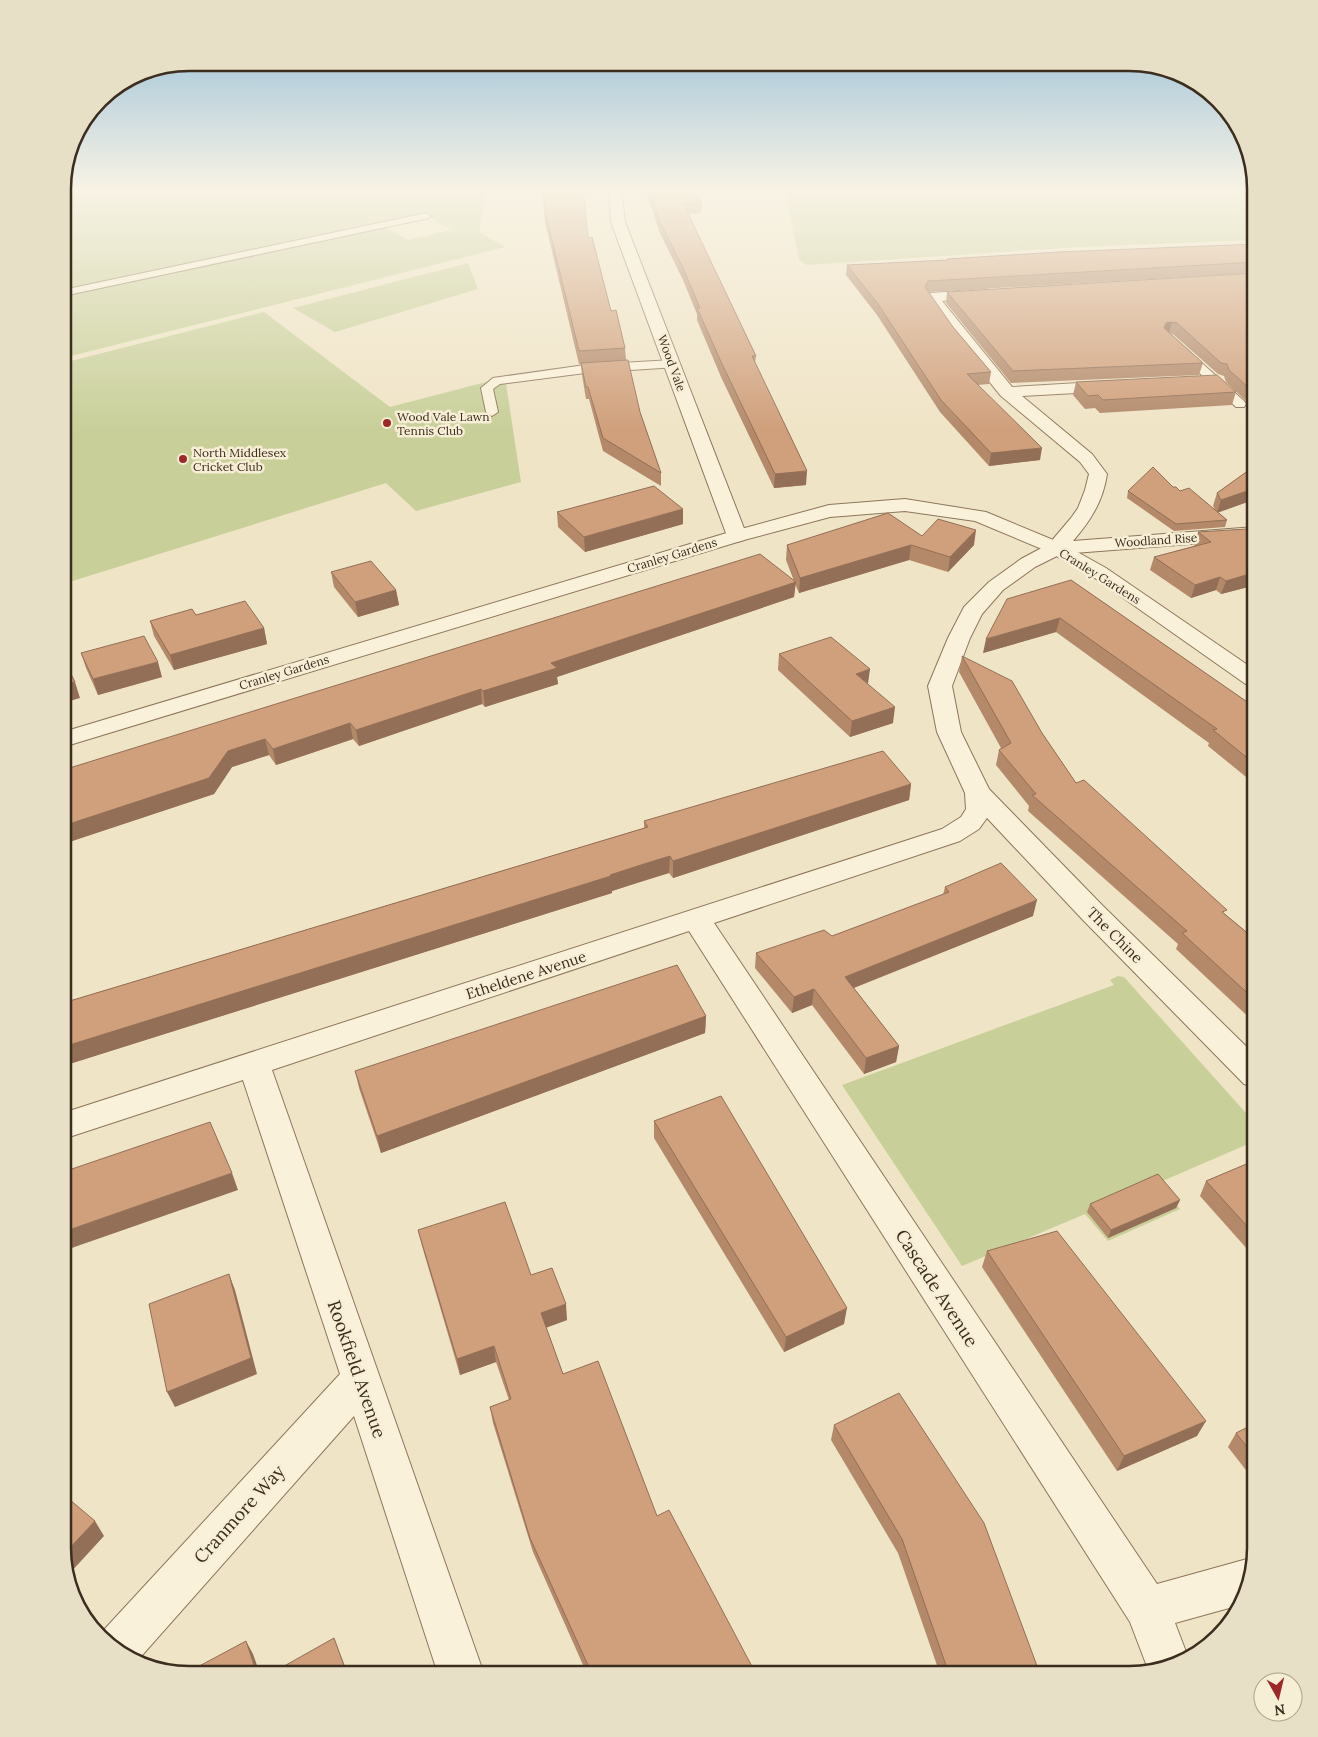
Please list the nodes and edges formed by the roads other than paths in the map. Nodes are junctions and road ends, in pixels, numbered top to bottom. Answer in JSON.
{"nodes":[{"id":1,"x":176,"y":269,"type":"edge"},
{"id":2,"x":636,"y":269,"type":"edge"},
{"id":3,"x":72,"y":291,"type":"edge"},
{"id":4,"x":1001,"y":292,"type":"edge"},
{"id":5,"x":1176,"y":344,"type":"edge"},
{"id":6,"x":672,"y":364,"type":"junction"},
{"id":7,"x":1216,"y":381,"type":"junction"},
{"id":8,"x":1196,"y":382,"type":"edge"},
{"id":9,"x":1126,"y":386,"type":"edge"},
{"id":10,"x":1007,"y":392,"type":"junction"},
{"id":11,"x":1240,"y":404,"type":"dead end"},
{"id":12,"x":492,"y":412,"type":"dead end"},
{"id":13,"x":1247,"y":534,"type":"edge"},
{"id":14,"x":737,"y":536,"type":"junction"},
{"id":15,"x":1056,"y":548,"type":"junction"},
{"id":16,"x":1247,"y":674,"type":"edge"},
{"id":17,"x":72,"y":737,"type":"edge"},
{"id":18,"x":979,"y":801,"type":"junction"},
{"id":19,"x":696,"y":919,"type":"junction"},
{"id":20,"x":254,"y":1064,"type":"junction"},
{"id":21,"x":1247,"y":1066,"type":"edge"},
{"id":22,"x":71,"y":1123,"type":"edge"},
{"id":23,"x":361,"y":1379,"type":"junction"},
{"id":24,"x":1242,"y":1584,"type":"edge"},
{"id":25,"x":1148,"y":1609,"type":"junction"},
{"id":26,"x":120,"y":1644,"type":"edge"},
{"id":27,"x":1167,"y":1660,"type":"edge"},
{"id":28,"x":458,"y":1666,"type":"edge"}],
"edges":[{"from":1,"to":3,"type":"lane"},
{"from":2,"to":6,"type":"street","name":"Wood Vale"},
{"from":4,"to":10,"type":"street"},
{"from":5,"to":7,"type":"lane"},
{"from":6,"to":12,"type":"lane"},
{"from":6,"to":14,"type":"street","name":"Wood Vale"},
{"from":7,"to":8,"type":"street"},
{"from":7,"to":11,"type":"lane"},
{"from":9,"to":10,"type":"street"},
{"from":10,"to":15,"type":"street"},
{"from":13,"to":15,"type":"street","name":"Woodland Rise"},
{"from":14,"to":15,"type":"street","name":"Cranley Gardens"},
{"from":14,"to":17,"type":"street","name":"Cranley Gardens"},
{"from":15,"to":16,"type":"street","name":"Cranley Gardens"},
{"from":15,"to":18,"type":"street","name":"The Chine"},
{"from":18,"to":19,"type":"street","name":"Etheldene Avenue"},
{"from":18,"to":21,"type":"street","name":"The Chine"},
{"from":19,"to":20,"type":"street","name":"Etheldene Avenue"},
{"from":19,"to":25,"type":"street","name":"Cascade Avenue"},
{"from":20,"to":22,"type":"street","name":"Etheldene Avenue"},
{"from":20,"to":23,"type":"street","name":"Rookfield Avenue"},
{"from":23,"to":26,"type":"street","name":"Cranmore Way"},
{"from":23,"to":28,"type":"street","name":"Rookfield Avenue"},
{"from":24,"to":25,"type":"street"},
{"from":25,"to":27,"type":"street","name":"Cascade Avenue"}]}
